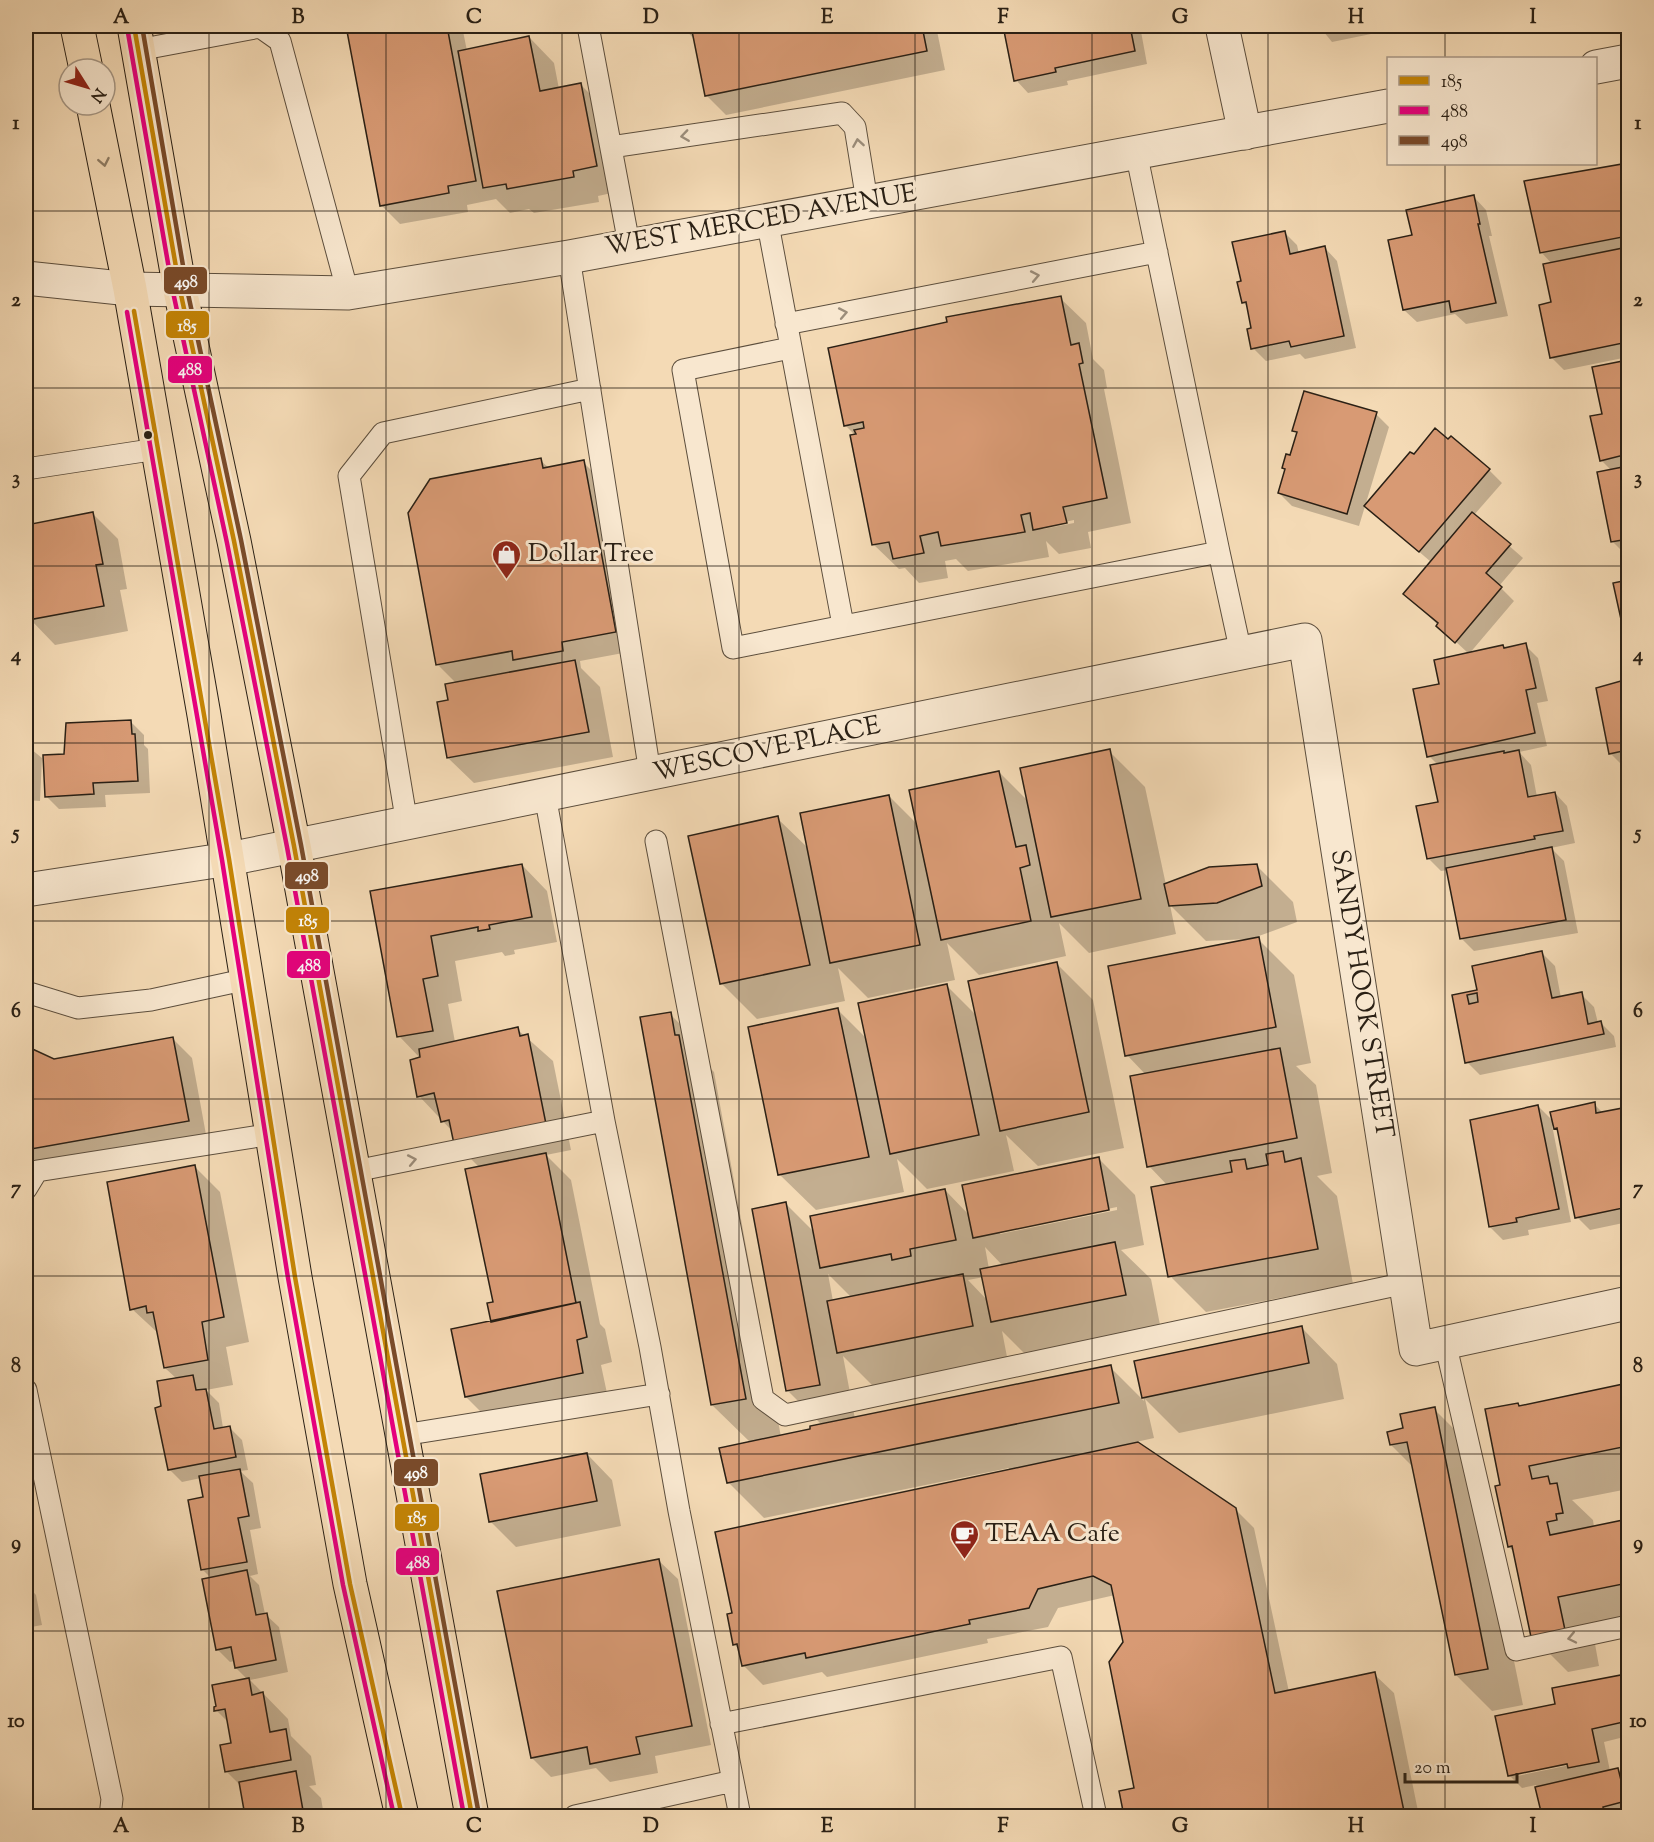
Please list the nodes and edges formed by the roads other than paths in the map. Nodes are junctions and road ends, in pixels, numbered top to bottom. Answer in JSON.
{"nodes":[{"id":1,"x":77,"y":26,"type":"edge"},
{"id":2,"x":588,"y":26,"type":"edge"},
{"id":3,"x":1222,"y":26,"type":"edge"},
{"id":4,"x":136,"y":38,"type":"edge"},
{"id":5,"x":83,"y":57,"type":"edge"},
{"id":6,"x":1629,"y":61,"type":"edge"},
{"id":7,"x":1597,"y":68,"type":"edge"},
{"id":8,"x":1387,"y":106,"type":"edge"},
{"id":9,"x":95,"y":117,"type":"edge"},
{"id":10,"x":1245,"y":133,"type":"junction"},
{"id":11,"x":611,"y":147,"type":"junction"},
{"id":12,"x":1137,"y":152,"type":"junction"},
{"id":13,"x":867,"y":201,"type":"junction"},
{"id":14,"x":767,"y":219,"type":"junction"},
{"id":15,"x":629,"y":244,"type":"junction"},
{"id":16,"x":1157,"y":252,"type":"junction"},
{"id":17,"x":568,"y":257,"type":"junction"},
{"id":18,"x":26,"y":278,"type":"edge"},
{"id":19,"x":130,"y":289,"type":"junction"},
{"id":20,"x":180,"y":290,"type":"junction"},
{"id":21,"x":348,"y":293,"type":"junction"},
{"id":22,"x":786,"y":324,"type":"junction"},
{"id":23,"x":790,"y":348,"type":"junction"},
{"id":24,"x":590,"y":389,"type":"junction"},
{"id":25,"x":157,"y":449,"type":"junction"},
{"id":26,"x":26,"y":469,"type":"edge"},
{"id":27,"x":1219,"y":552,"type":"junction"},
{"id":28,"x":843,"y":625,"type":"junction"},
{"id":29,"x":1305,"y":640,"type":"joint"},
{"id":30,"x":1241,"y":653,"type":"junction"},
{"id":31,"x":650,"y":774,"type":"junction"},
{"id":32,"x":545,"y":795,"type":"junction"},
{"id":33,"x":407,"y":824,"type":"junction"},
{"id":34,"x":656,"y":841,"type":"dead end"},
{"id":35,"x":294,"y":846,"type":"junction"},
{"id":36,"x":229,"y":859,"type":"junction"},
{"id":37,"x":26,"y":890,"type":"edge"},
{"id":38,"x":248,"y":980,"type":"junction"},
{"id":39,"x":26,"y":992,"type":"edge"},
{"id":40,"x":604,"y":1121,"type":"junction"},
{"id":41,"x":272,"y":1134,"type":"junction"},
{"id":42,"x":355,"y":1171,"type":"junction"},
{"id":43,"x":26,"y":1189,"type":"edge"},
{"id":44,"x":1406,"y":1283,"type":"junction"},
{"id":45,"x":1629,"y":1303,"type":"edge"},
{"id":46,"x":1431,"y":1345,"type":"junction"},
{"id":47,"x":26,"y":1390,"type":"edge"},
{"id":48,"x":659,"y":1394,"type":"junction"},
{"id":49,"x":403,"y":1435,"type":"junction"},
{"id":50,"x":1629,"y":1626,"type":"edge"},
{"id":51,"x":722,"y":1724,"type":"junction"},
{"id":52,"x":733,"y":1781,"type":"junction"},
{"id":53,"x":110,"y":1816,"type":"edge"},
{"id":54,"x":402,"y":1816,"type":"edge"},
{"id":55,"x":472,"y":1816,"type":"edge"},
{"id":56,"x":575,"y":1816,"type":"edge"},
{"id":57,"x":740,"y":1816,"type":"edge"},
{"id":58,"x":1096,"y":1816,"type":"edge"}],
"edges":[{"from":1,"to":5,"type":"main road"},
{"from":2,"to":11,"type":"lane"},
{"from":3,"to":10,"type":"street"},
{"from":4,"to":20,"type":"main road"},
{"from":4,"to":21,"type":"lane"},
{"from":6,"to":7,"type":"street"},
{"from":8,"to":10,"type":"street","name":"WEST MERCED AVENUE"},
{"from":9,"to":19,"type":"main road","one_way":true},
{"from":10,"to":12,"type":"street","name":"WEST MERCED AVENUE"},
{"from":13,"to":11,"type":"lane","one_way":true},
{"from":11,"to":15,"type":"lane"},
{"from":12,"to":13,"type":"street","name":"WEST MERCED AVENUE"},
{"from":12,"to":16,"type":"lane"},
{"from":13,"to":14,"type":"street","name":"WEST MERCED AVENUE"},
{"from":14,"to":15,"type":"street","name":"WEST MERCED AVENUE"},
{"from":14,"to":22,"type":"lane"},
{"from":15,"to":17,"type":"street","name":"WEST MERCED AVENUE"},
{"from":22,"to":16,"type":"lane","one_way":true},
{"from":16,"to":27,"type":"lane"},
{"from":17,"to":21,"type":"street","name":"WEST MERCED AVENUE"},
{"from":17,"to":24,"type":"lane"},
{"from":18,"to":19,"type":"street","name":"WEST MERCED AVENUE"},
{"from":19,"to":20,"type":"street","name":"WEST MERCED AVENUE"},
{"from":19,"to":25,"type":"main road"},
{"from":20,"to":21,"type":"street","name":"WEST MERCED AVENUE"},
{"from":20,"to":35,"type":"main road"},
{"from":22,"to":23,"type":"lane"},
{"from":23,"to":28,"type":"lane"},
{"from":23,"to":28,"type":"lane"},
{"from":24,"to":31,"type":"lane"},
{"from":24,"to":33,"type":"lane"},
{"from":25,"to":26,"type":"lane"},
{"from":25,"to":36,"type":"main road"},
{"from":27,"to":28,"type":"lane"},
{"from":27,"to":30,"type":"lane"},
{"from":29,"to":30,"type":"street","name":"WESCOVE PLACE"},
{"from":29,"to":44,"type":"street","name":"SANDY HOOK STREET"},
{"from":30,"to":31,"type":"street","name":"WESCOVE PLACE"},
{"from":31,"to":32,"type":"street","name":"WESCOVE PLACE"},
{"from":32,"to":33,"type":"street","name":"WESCOVE PLACE"},
{"from":32,"to":40,"type":"lane"},
{"from":33,"to":35,"type":"street","name":"WESCOVE PLACE"},
{"from":34,"to":44,"type":"lane"},
{"from":35,"to":36,"type":"street","name":"WESCOVE PLACE"},
{"from":35,"to":42,"type":"main road"},
{"from":36,"to":37,"type":"street","name":"WESCOVE PLACE"},
{"from":36,"to":38,"type":"main road"},
{"from":38,"to":39,"type":"lane"},
{"from":38,"to":41,"type":"main road"},
{"from":42,"to":40,"type":"lane","one_way":true},
{"from":40,"to":48,"type":"lane"},
{"from":41,"to":43,"type":"lane"},
{"from":41,"to":54,"type":"main road"},
{"from":42,"to":49,"type":"main road"},
{"from":44,"to":46,"type":"street","name":"SANDY HOOK STREET"},
{"from":45,"to":46,"type":"street"},
{"from":50,"to":46,"type":"lane","one_way":true},
{"from":47,"to":53,"type":"lane"},
{"from":48,"to":49,"type":"lane"},
{"from":48,"to":51,"type":"lane"},
{"from":49,"to":55,"type":"main road"},
{"from":51,"to":52,"type":"lane"},
{"from":51,"to":58,"type":"lane"},
{"from":52,"to":56,"type":"lane"},
{"from":52,"to":57,"type":"lane"}]}
